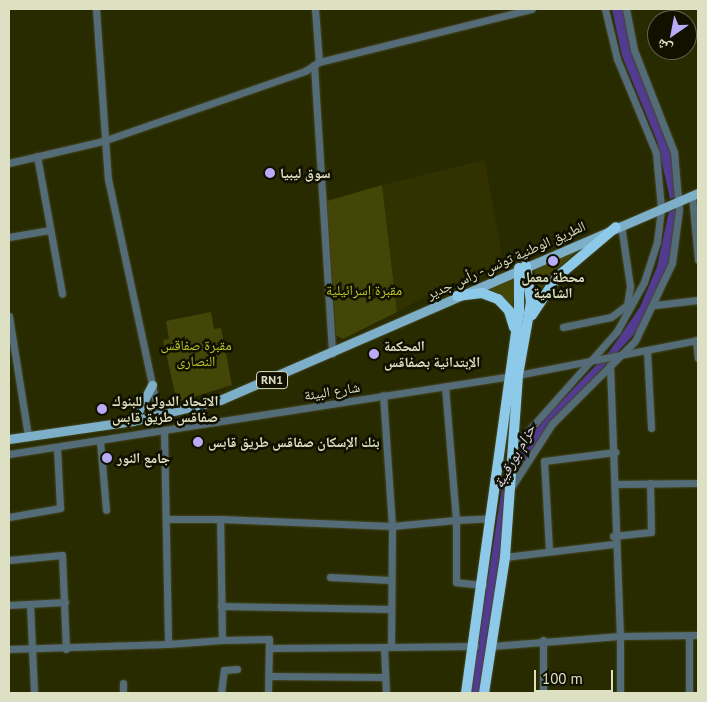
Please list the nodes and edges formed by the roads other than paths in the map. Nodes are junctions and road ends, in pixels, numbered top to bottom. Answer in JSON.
{"nodes":[{"id":1,"x":96,"y":9,"type":"edge"},
{"id":2,"x":315,"y":9,"type":"edge"},
{"id":3,"x":531,"y":9,"type":"edge"},
{"id":4,"x":605,"y":9,"type":"edge"},
{"id":5,"x":626,"y":9,"type":"edge"},
{"id":6,"x":317,"y":64,"type":"junction"},
{"id":7,"x":103,"y":141,"type":"junction"},
{"id":8,"x":37,"y":156,"type":"junction"},
{"id":9,"x":9,"y":163,"type":"edge"},
{"id":10,"x":695,"y":194,"type":"edge"},
{"id":11,"x":678,"y":202,"type":"junction"},
{"id":12,"x":663,"y":208,"type":"junction"},
{"id":13,"x":618,"y":226,"type":"junction"},
{"id":14,"x":50,"y":230,"type":"junction"},
{"id":15,"x":9,"y":237,"type":"edge"},
{"id":16,"x":698,"y":260,"type":"edge"},
{"id":17,"x":523,"y":266,"type":"junction"},
{"id":18,"x":62,"y":294,"type":"dead end"},
{"id":19,"x":457,"y":296,"type":"junction"},
{"id":20,"x":698,"y":300,"type":"edge"},
{"id":21,"x":655,"y":305,"type":"junction"},
{"id":22,"x":9,"y":316,"type":"edge"},
{"id":23,"x":527,"y":327,"type":"junction"},
{"id":24,"x":563,"y":327,"type":"dead end"},
{"id":25,"x":514,"y":338,"type":"junction"},
{"id":26,"x":697,"y":340,"type":"edge"},
{"id":27,"x":647,"y":351,"type":"junction"},
{"id":28,"x":332,"y":353,"type":"junction"},
{"id":29,"x":621,"y":356,"type":"junction"},
{"id":30,"x":698,"y":358,"type":"edge"},
{"id":31,"x":588,"y":361,"type":"junction"},
{"id":32,"x":610,"y":365,"type":"junction"},
{"id":33,"x":513,"y":375,"type":"junction"},
{"id":34,"x":152,"y":385,"type":"junction"},
{"id":35,"x":444,"y":386,"type":"junction"},
{"id":36,"x":383,"y":396,"type":"junction"},
{"id":37,"x":159,"y":416,"type":"junction"},
{"id":38,"x":133,"y":420,"type":"junction"},
{"id":39,"x":651,"y":428,"type":"dead end"},
{"id":40,"x":164,"y":431,"type":"junction"},
{"id":41,"x":28,"y":436,"type":"junction"},
{"id":42,"x":9,"y":439,"type":"edge"},
{"id":43,"x":100,"y":441,"type":"junction"},
{"id":44,"x":57,"y":447,"type":"junction"},
{"id":45,"x":512,"y":449,"type":"junction"},
{"id":46,"x":615,"y":452,"type":"junction"},
{"id":47,"x":9,"y":454,"type":"edge"},
{"id":48,"x":650,"y":483,"type":"junction"},
{"id":49,"x":698,"y":483,"type":"edge"},
{"id":50,"x":616,"y":484,"type":"junction"},
{"id":51,"x":512,"y":486,"type":"junction"},
{"id":52,"x":106,"y":510,"type":"dead end"},
{"id":53,"x":9,"y":517,"type":"edge"},
{"id":54,"x":491,"y":518,"type":"junction"},
{"id":55,"x":168,"y":519,"type":"junction"},
{"id":56,"x":220,"y":519,"type":"junction"},
{"id":57,"x":456,"y":520,"type":"junction"},
{"id":58,"x":392,"y":526,"type":"junction"},
{"id":59,"x":613,"y":540,"type":"junction"},
{"id":60,"x":548,"y":550,"type":"junction"},
{"id":61,"x":505,"y":557,"type":"junction"},
{"id":62,"x":9,"y":560,"type":"edge"},
{"id":63,"x":330,"y":577,"type":"dead end"},
{"id":64,"x":390,"y":580,"type":"junction"},
{"id":65,"x":483,"y":584,"type":"junction"},
{"id":66,"x":65,"y":602,"type":"junction"},
{"id":67,"x":30,"y":604,"type":"junction"},
{"id":68,"x":9,"y":605,"type":"edge"},
{"id":69,"x":221,"y":606,"type":"junction"},
{"id":70,"x":390,"y":609,"type":"junction"},
{"id":71,"x":689,"y":635,"type":"junction"},
{"id":72,"x":698,"y":635,"type":"edge"},
{"id":73,"x":620,"y":636,"type":"junction"},
{"id":74,"x":222,"y":640,"type":"junction"},
{"id":75,"x":544,"y":640,"type":"junction"},
{"id":76,"x":168,"y":644,"type":"junction"},
{"id":77,"x":475,"y":646,"type":"junction"},
{"id":78,"x":492,"y":646,"type":"junction"},
{"id":79,"x":388,"y":647,"type":"junction"},
{"id":80,"x":270,"y":648,"type":"junction"},
{"id":81,"x":9,"y":649,"type":"edge"},
{"id":82,"x":66,"y":649,"type":"junction"},
{"id":83,"x":34,"y":650,"type":"junction"},
{"id":84,"x":237,"y":669,"type":"dead end"},
{"id":85,"x":269,"y":676,"type":"junction"},
{"id":86,"x":385,"y":677,"type":"junction"},
{"id":87,"x":123,"y":683,"type":"dead end"},
{"id":88,"x":34,"y":693,"type":"edge"},
{"id":89,"x":122,"y":693,"type":"edge"},
{"id":90,"x":221,"y":693,"type":"edge"},
{"id":91,"x":268,"y":693,"type":"edge"},
{"id":92,"x":386,"y":693,"type":"edge"},
{"id":93,"x":466,"y":693,"type":"edge"},
{"id":94,"x":484,"y":693,"type":"edge"},
{"id":95,"x":543,"y":693,"type":"edge"},
{"id":96,"x":620,"y":693,"type":"edge"},
{"id":97,"x":689,"y":693,"type":"edge"}],
"edges":[{"from":1,"to":7,"type":"street"},
{"from":2,"to":6,"type":"street"},
{"from":3,"to":6,"type":"street"},
{"from":4,"to":12,"type":"street"},
{"from":5,"to":11,"type":"street"},
{"from":6,"to":7,"type":"street"},
{"from":6,"to":28,"type":"street"},
{"from":7,"to":8,"type":"street"},
{"from":7,"to":34,"type":"street"},
{"from":8,"to":9,"type":"street"},
{"from":8,"to":14,"type":"street"},
{"from":10,"to":11,"type":"main road","name":"الطريق الوطنية تونس - رأس جدير","number":"RN1"},
{"from":10,"to":16,"type":"street"},
{"from":11,"to":12,"type":"main road","name":"الطريق الوطنية تونس - رأس جدير","number":"RN1"},
{"from":11,"to":21,"type":"street"},
{"from":12,"to":13,"type":"main road","name":"الطريق الوطنية تونس - رأس جدير","number":"RN1"},
{"from":12,"to":31,"type":"street"},
{"from":13,"to":17,"type":"main road","name":"الطريق الوطنية تونس - رأس جدير","number":"RN1"},
{"from":13,"to":23,"type":"highway"},
{"from":13,"to":24,"type":"street"},
{"from":14,"to":15,"type":"street"},
{"from":14,"to":18,"type":"street"},
{"from":17,"to":19,"type":"main road","name":"الطريق الوطنية تونس - رأس جدير","number":"RN1"},
{"from":17,"to":23,"type":"highway"},
{"from":17,"to":25,"type":"highway"},
{"from":19,"to":25,"type":"highway"},
{"from":19,"to":28,"type":"main road","name":"الطريق الوطنية تونس - رأس جدير","number":"RN1"},
{"from":20,"to":21,"type":"street"},
{"from":21,"to":29,"type":"street"},
{"from":22,"to":41,"type":"street"},
{"from":23,"to":33,"type":"highway"},
{"from":25,"to":33,"type":"highway"},
{"from":26,"to":27,"type":"street","name":"شارع البيئة"},
{"from":26,"to":30,"type":"street"},
{"from":27,"to":29,"type":"street","name":"شارع البيئة"},
{"from":27,"to":39,"type":"street"},
{"from":28,"to":37,"type":"main road","name":"الطريق الوطنية تونس - رأس جدير","number":"RN1"},
{"from":29,"to":31,"type":"street","name":"شارع البيئة"},
{"from":29,"to":32,"type":"street"},
{"from":31,"to":33,"type":"street","name":"شارع البيئة"},
{"from":31,"to":45,"type":"street"},
{"from":32,"to":46,"type":"street"},
{"from":32,"to":51,"type":"street"},
{"from":33,"to":35,"type":"street","name":"شارع البيئة"},
{"from":33,"to":45,"type":"highway"},
{"from":33,"to":54,"type":"highway"},
{"from":34,"to":37,"type":"street"},
{"from":34,"to":38,"type":"main road"},
{"from":35,"to":36,"type":"street","name":"شارع البيئة"},
{"from":35,"to":57,"type":"street"},
{"from":36,"to":40,"type":"street","name":"شارع البيئة"},
{"from":36,"to":58,"type":"street"},
{"from":37,"to":38,"type":"main road","name":"الطريق الوطنية تونس - رأس جدير","number":"RN1"},
{"from":38,"to":41,"type":"main road","name":"الطريق الوطنية تونس - رأس جدير","number":"RN1"},
{"from":40,"to":43,"type":"street","name":"شارع البيئة"},
{"from":40,"to":55,"type":"street"},
{"from":41,"to":42,"type":"main road","name":"الطريق الوطنية تونس - رأس جدير","number":"RN1"},
{"from":43,"to":44,"type":"street","name":"شارع البيئة"},
{"from":43,"to":52,"type":"street"},
{"from":44,"to":47,"type":"street","name":"شارع البيئة"},
{"from":44,"to":53,"type":"street"},
{"from":45,"to":51,"type":"highway"},
{"from":46,"to":50,"type":"street"},
{"from":46,"to":60,"type":"street"},
{"from":48,"to":49,"type":"street"},
{"from":48,"to":50,"type":"street"},
{"from":48,"to":59,"type":"street"},
{"from":50,"to":59,"type":"street"},
{"from":51,"to":61,"type":"highway"},
{"from":54,"to":57,"type":"street"},
{"from":54,"to":65,"type":"highway"},
{"from":55,"to":56,"type":"street"},
{"from":55,"to":76,"type":"street"},
{"from":56,"to":58,"type":"street"},
{"from":56,"to":69,"type":"street"},
{"from":57,"to":58,"type":"street"},
{"from":57,"to":65,"type":"street"},
{"from":58,"to":64,"type":"street"},
{"from":59,"to":60,"type":"street"},
{"from":59,"to":73,"type":"street"},
{"from":60,"to":61,"type":"street"},
{"from":61,"to":78,"type":"highway"},
{"from":62,"to":66,"type":"street"},
{"from":63,"to":64,"type":"street"},
{"from":64,"to":70,"type":"street"},
{"from":65,"to":77,"type":"highway"},
{"from":66,"to":67,"type":"street"},
{"from":66,"to":82,"type":"street"},
{"from":67,"to":68,"type":"street"},
{"from":67,"to":83,"type":"street"},
{"from":69,"to":70,"type":"street"},
{"from":69,"to":74,"type":"street"},
{"from":70,"to":79,"type":"street"},
{"from":71,"to":72,"type":"street"},
{"from":71,"to":73,"type":"street"},
{"from":71,"to":97,"type":"street"},
{"from":73,"to":75,"type":"street"},
{"from":73,"to":96,"type":"street"},
{"from":74,"to":76,"type":"street"},
{"from":74,"to":80,"type":"street"},
{"from":75,"to":78,"type":"street"},
{"from":75,"to":95,"type":"street"},
{"from":76,"to":82,"type":"street"},
{"from":77,"to":79,"type":"street"},
{"from":77,"to":93,"type":"highway"},
{"from":78,"to":94,"type":"highway"},
{"from":79,"to":80,"type":"street"},
{"from":79,"to":86,"type":"street"},
{"from":80,"to":85,"type":"street"},
{"from":81,"to":83,"type":"street"},
{"from":82,"to":83,"type":"street"},
{"from":83,"to":88,"type":"street"},
{"from":84,"to":90,"type":"street"},
{"from":85,"to":86,"type":"street"},
{"from":85,"to":91,"type":"street"},
{"from":86,"to":92,"type":"street"},
{"from":87,"to":89,"type":"street"}]}
